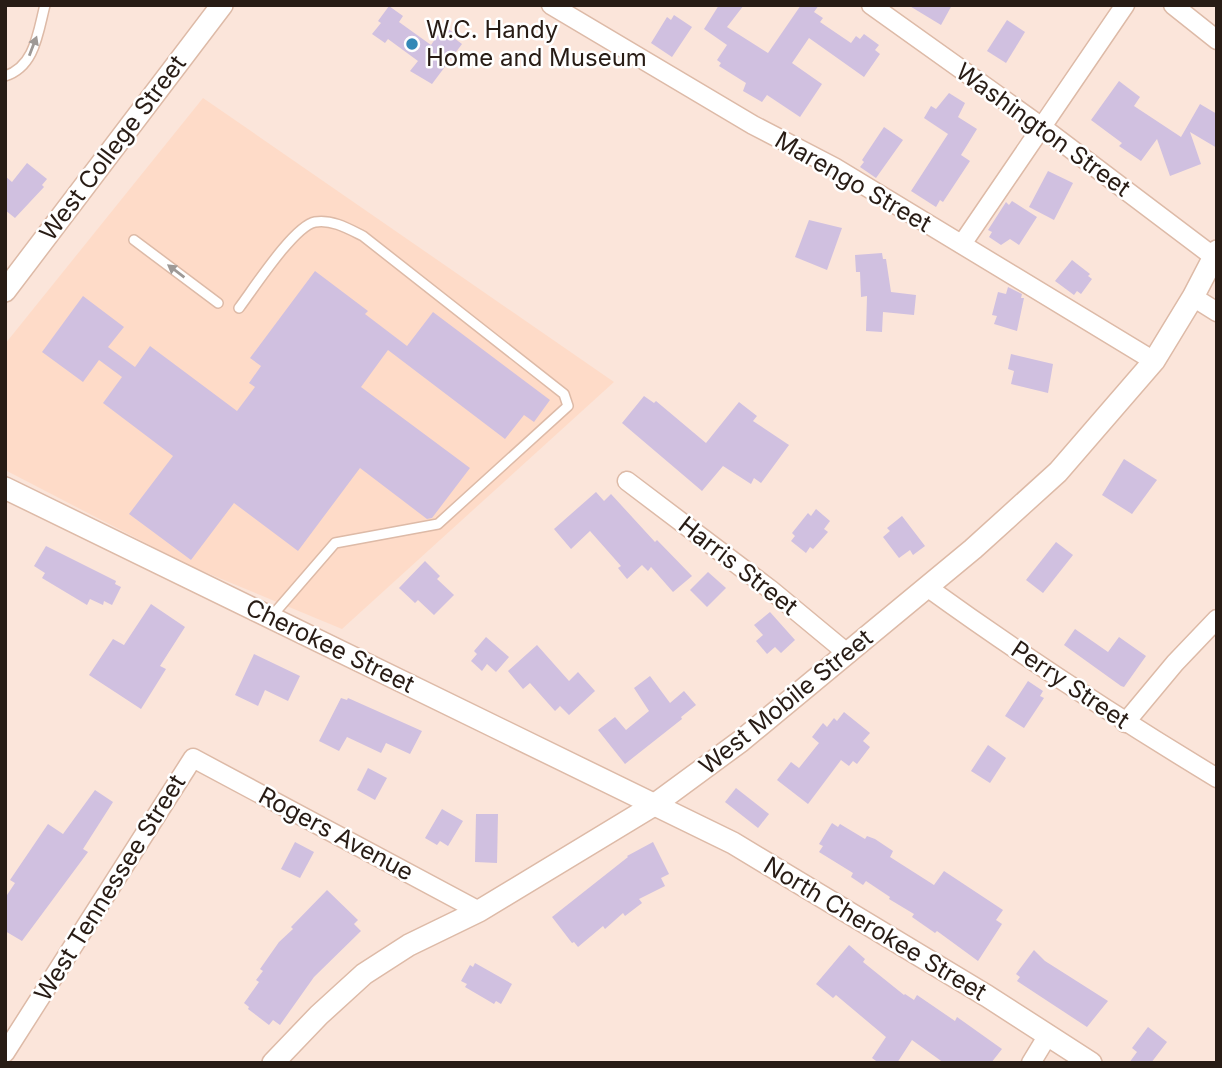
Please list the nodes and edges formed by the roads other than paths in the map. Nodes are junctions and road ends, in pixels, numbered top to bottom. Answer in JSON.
{"nodes":[{"id":1,"x":45,"y":5,"type":"edge"},
{"id":2,"x":222,"y":5,"type":"edge"},
{"id":3,"x":551,"y":5,"type":"edge"},
{"id":4,"x":871,"y":5,"type":"edge"},
{"id":5,"x":1125,"y":5,"type":"edge"},
{"id":6,"x":1173,"y":5,"type":"edge"},
{"id":7,"x":1217,"y":40,"type":"edge"},
{"id":8,"x":5,"y":76,"type":"edge"},
{"id":9,"x":1042,"y":127,"type":"junction"},
{"id":10,"x":134,"y":240,"type":"dead end"},
{"id":11,"x":962,"y":244,"type":"junction"},
{"id":12,"x":1215,"y":254,"type":"edge"},
{"id":13,"x":5,"y":290,"type":"edge"},
{"id":14,"x":1193,"y":297,"type":"junction"},
{"id":15,"x":218,"y":303,"type":"dead end"},
{"id":16,"x":239,"y":308,"type":"dead end"},
{"id":17,"x":1217,"y":312,"type":"edge"},
{"id":18,"x":1154,"y":361,"type":"junction"},
{"id":19,"x":627,"y":481,"type":"dead end"},
{"id":20,"x":5,"y":488,"type":"edge"},
{"id":21,"x":927,"y":587,"type":"junction"},
{"id":22,"x":271,"y":617,"type":"junction"},
{"id":23,"x":1217,"y":619,"type":"edge"},
{"id":24,"x":847,"y":653,"type":"junction"},
{"id":25,"x":1125,"y":723,"type":"junction"},
{"id":26,"x":193,"y":758,"type":"joint"},
{"id":27,"x":1217,"y":778,"type":"edge"},
{"id":28,"x":654,"y":805,"type":"junction"},
{"id":29,"x":479,"y":911,"type":"junction"},
{"id":30,"x":1048,"y":1035,"type":"junction"},
{"id":31,"x":5,"y":1053,"type":"edge"},
{"id":32,"x":278,"y":1061,"type":"edge"},
{"id":33,"x":1031,"y":1063,"type":"edge"},
{"id":34,"x":1091,"y":1063,"type":"edge"}],
"edges":[{"from":8,"to":1,"type":"lane","one_way":true},
{"from":2,"to":13,"type":"street","name":"West College Street"},
{"from":3,"to":11,"type":"street","name":"Marengo Street"},
{"from":4,"to":9,"type":"street","name":"Washington Street"},
{"from":5,"to":9,"type":"street"},
{"from":6,"to":7,"type":"street"},
{"from":9,"to":11,"type":"street"},
{"from":9,"to":12,"type":"street","name":"Washington Street"},
{"from":15,"to":10,"type":"lane","one_way":true},
{"from":11,"to":18,"type":"street","name":"Marengo Street"},
{"from":12,"to":14,"type":"street","name":"West Mobile Street"},
{"from":14,"to":17,"type":"street"},
{"from":14,"to":18,"type":"street","name":"West Mobile Street"},
{"from":16,"to":22,"type":"lane"},
{"from":18,"to":21,"type":"street","name":"West Mobile Street"},
{"from":19,"to":24,"type":"street","name":"Harris Street"},
{"from":20,"to":22,"type":"street","name":"Cherokee Street"},
{"from":21,"to":24,"type":"street","name":"West Mobile Street"},
{"from":21,"to":25,"type":"street","name":"Perry Street"},
{"from":22,"to":28,"type":"street","name":"Cherokee Street"},
{"from":23,"to":25,"type":"street"},
{"from":24,"to":28,"type":"street","name":"West Mobile Street"},
{"from":25,"to":27,"type":"street","name":"Perry Street"},
{"from":26,"to":29,"type":"street","name":"Rogers Avenue"},
{"from":26,"to":31,"type":"street","name":"West Tennessee Street"},
{"from":28,"to":29,"type":"street","name":"West Mobile Street"},
{"from":28,"to":30,"type":"street","name":"North Cherokee Street"},
{"from":29,"to":32,"type":"street","name":"West Mobile Street"},
{"from":30,"to":33,"type":"street"},
{"from":30,"to":34,"type":"street","name":"North Cherokee Street"}]}
